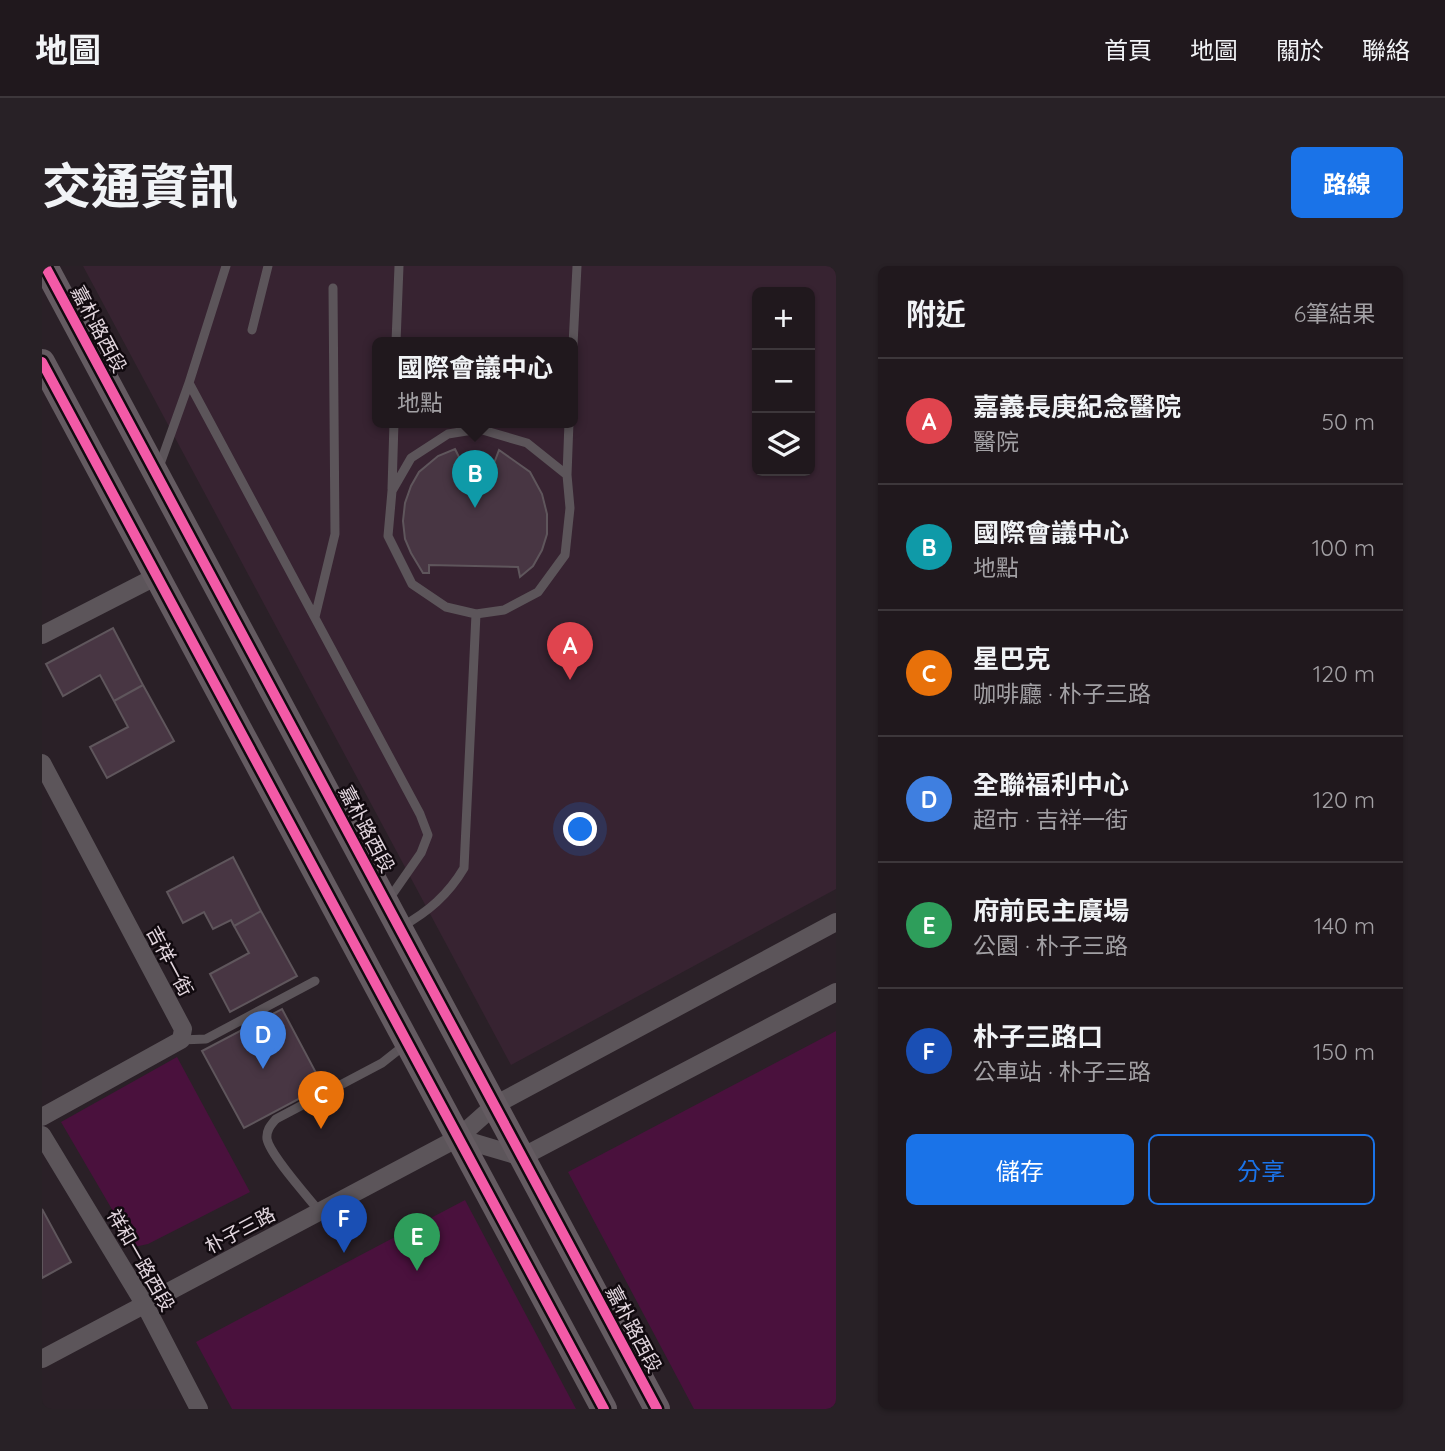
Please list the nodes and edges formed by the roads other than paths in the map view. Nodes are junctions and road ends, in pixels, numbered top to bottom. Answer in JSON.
{"nodes":[{"id":1,"x":45,"y":266,"type":"edge"},
{"id":2,"x":226,"y":266,"type":"edge"},
{"id":3,"x":268,"y":266,"type":"edge"},
{"id":4,"x":398,"y":266,"type":"edge"},
{"id":5,"x":577,"y":266,"type":"edge"},
{"id":6,"x":333,"y":288,"type":"dead end"},
{"id":7,"x":252,"y":330,"type":"dead end"},
{"id":8,"x":396,"y":337,"type":"edge"},
{"id":9,"x":573,"y":337,"type":"edge"},
{"id":10,"x":42,"y":362,"type":"edge"},
{"id":11,"x":189,"y":383,"type":"junction"},
{"id":12,"x":394,"y":428,"type":"edge"},
{"id":13,"x":569,"y":428,"type":"edge"},
{"id":14,"x":157,"y":474,"type":"junction"},
{"id":15,"x":567,"y":475,"type":"junction"},
{"id":16,"x":392,"y":491,"type":"junction"},
{"id":17,"x":157,"y":576,"type":"junction"},
{"id":18,"x":475,"y":614,"type":"junction"},
{"id":19,"x":315,"y":617,"type":"junction"},
{"id":20,"x":42,"y":635,"type":"edge"},
{"id":21,"x":42,"y":763,"type":"edge"},
{"id":22,"x":386,"y":903,"type":"junction"},
{"id":23,"x":836,"y":922,"type":"edge"},
{"id":24,"x":400,"y":928,"type":"junction"},
{"id":25,"x":315,"y":981,"type":"dead end"},
{"id":26,"x":836,"y":992,"type":"edge"},
{"id":27,"x":181,"y":1040,"type":"junction"},
{"id":28,"x":407,"y":1042,"type":"junction"},
{"id":29,"x":495,"y":1105,"type":"junction"},
{"id":30,"x":42,"y":1117,"type":"edge"},
{"id":31,"x":42,"y":1135,"type":"edge"},
{"id":32,"x":458,"y":1138,"type":"junction"},
{"id":33,"x":523,"y":1157,"type":"junction"},
{"id":34,"x":320,"y":1212,"type":"junction"},
{"id":35,"x":145,"y":1305,"type":"junction"},
{"id":36,"x":42,"y":1359,"type":"edge"},
{"id":37,"x":199,"y":1409,"type":"edge"},
{"id":38,"x":604,"y":1409,"type":"edge"},
{"id":39,"x":657,"y":1409,"type":"edge"}],
"edges":[{"from":1,"to":14,"type":"main road","name":"嘉朴路西段"},
{"from":2,"to":11,"type":"lane"},
{"from":3,"to":7,"type":"lane"},
{"from":4,"to":8,"type":"lane"},
{"from":5,"to":9,"type":"lane"},
{"from":6,"to":19,"type":"lane"},
{"from":10,"to":17,"type":"main road"},
{"from":11,"to":14,"type":"lane"},
{"from":11,"to":19,"type":"lane"},
{"from":12,"to":16,"type":"lane"},
{"from":13,"to":15,"type":"lane"},
{"from":14,"to":22,"type":"main road","name":"嘉朴路西段"},
{"from":15,"to":16,"type":"lane"},
{"from":15,"to":18,"type":"lane"},
{"from":16,"to":18,"type":"lane"},
{"from":17,"to":20,"type":"street"},
{"from":17,"to":28,"type":"main road"},
{"from":18,"to":24,"type":"lane"},
{"from":19,"to":22,"type":"lane"},
{"from":21,"to":27,"type":"street","name":"吉祥一街"},
{"from":22,"to":24,"type":"main road","name":"嘉朴路西段"},
{"from":23,"to":29,"type":"street","name":"朴子三路"},
{"from":24,"to":29,"type":"main road","name":"嘉朴路西段"},
{"from":25,"to":27,"type":"lane"},
{"from":26,"to":33,"type":"street"},
{"from":27,"to":30,"type":"street"},
{"from":28,"to":32,"type":"main road"},
{"from":28,"to":34,"type":"lane"},
{"from":29,"to":32,"type":"street","name":"朴子三路"},
{"from":29,"to":33,"type":"main road","name":"嘉朴路西段"},
{"from":31,"to":35,"type":"street","name":"祥和一路西段"},
{"from":32,"to":33,"type":"street"},
{"from":32,"to":34,"type":"street","name":"朴子三路"},
{"from":32,"to":38,"type":"main road"},
{"from":33,"to":39,"type":"main road","name":"嘉朴路西段"},
{"from":34,"to":35,"type":"street","name":"朴子三路"},
{"from":35,"to":36,"type":"street","name":"朴子三路"},
{"from":35,"to":37,"type":"street","name":"祥和一路西段"}]}
